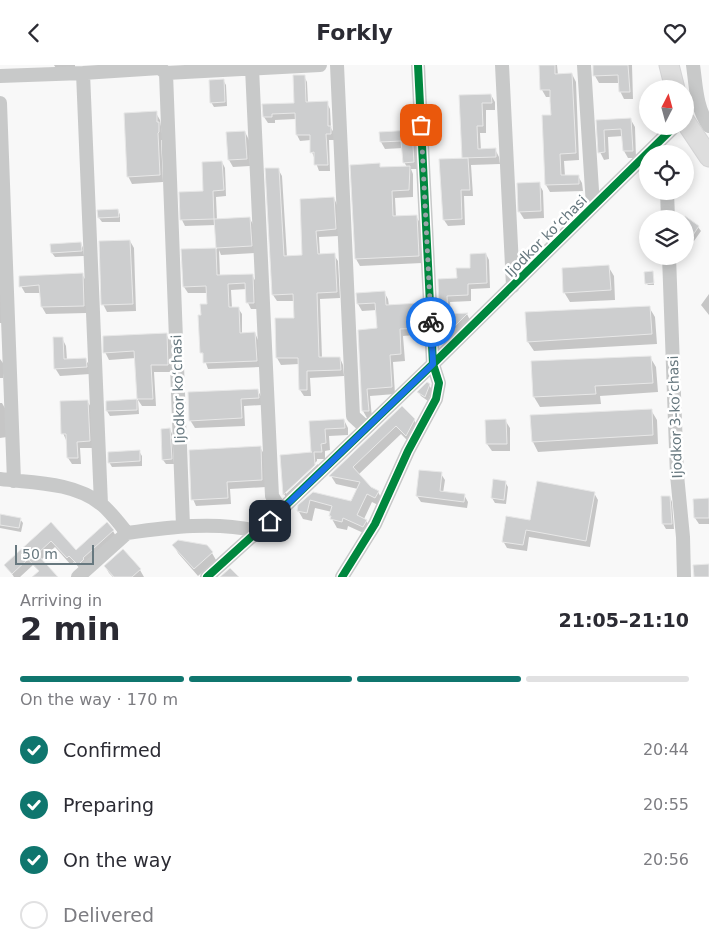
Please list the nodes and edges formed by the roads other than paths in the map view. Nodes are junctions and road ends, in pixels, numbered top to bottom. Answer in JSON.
{"nodes":[{"id":1,"x":320,"y":65,"type":"edge"},
{"id":2,"x":337,"y":65,"type":"edge"},
{"id":3,"x":418,"y":65,"type":"edge"},
{"id":4,"x":502,"y":65,"type":"edge"},
{"id":5,"x":584,"y":65,"type":"edge"},
{"id":6,"x":669,"y":65,"type":"edge"},
{"id":7,"x":693,"y":65,"type":"edge"},
{"id":8,"x":252,"y":68,"type":"junction"},
{"id":9,"x":83,"y":73,"type":"junction"},
{"id":10,"x":166,"y":73,"type":"junction"},
{"id":11,"x":0,"y":77,"type":"edge"},
{"id":12,"x":673,"y":80,"type":"edge"},
{"id":13,"x":0,"y":103,"type":"edge"},
{"id":14,"x":709,"y":126,"type":"edge"},
{"id":15,"x":694,"y":134,"type":"edge"},
{"id":16,"x":709,"y":157,"type":"edge"},
{"id":17,"x":639,"y":166,"type":"edge"},
{"id":18,"x":593,"y":206,"type":"junction"},
{"id":19,"x":670,"y":265,"type":"edge"},
{"id":20,"x":513,"y":286,"type":"junction"},
{"id":21,"x":433,"y":364,"type":"junction"},
{"id":22,"x":366,"y":429,"type":"junction"},
{"id":23,"x":7,"y":480,"type":"edge"},
{"id":24,"x":101,"y":504,"type":"junction"},
{"id":25,"x":281,"y":510,"type":"junction"},
{"id":26,"x":183,"y":525,"type":"junction"},
{"id":27,"x":258,"y":531,"type":"junction"},
{"id":28,"x":127,"y":533,"type":"junction"},
{"id":29,"x":78,"y":577,"type":"edge"},
{"id":30,"x":207,"y":577,"type":"edge"},
{"id":31,"x":342,"y":577,"type":"edge"},
{"id":32,"x":684,"y":577,"type":"edge"}],
"edges":[{"from":1,"to":8,"type":"street"},
{"from":2,"to":22,"type":"street"},
{"from":3,"to":21,"type":"street"},
{"from":4,"to":20,"type":"street","name":"Ijodkor koʻchasi"},
{"from":5,"to":18,"type":"street","name":"Ijodkor koʻchasi"},
{"from":6,"to":12,"type":"main road"},
{"from":7,"to":14,"type":"street"},
{"from":8,"to":10,"type":"street"},
{"from":8,"to":25,"type":"street"},
{"from":9,"to":10,"type":"street"},
{"from":9,"to":11,"type":"street"},
{"from":9,"to":24,"type":"street"},
{"from":10,"to":26,"type":"street","name":"Ijodkor koʻchasi"},
{"from":13,"to":23,"type":"street"},
{"from":15,"to":16,"type":"main road"},
{"from":17,"to":18,"type":"street","name":"Ijodkor koʻchasi"},
{"from":18,"to":20,"type":"street","name":"Ijodkor koʻchasi"},
{"from":19,"to":32,"type":"street","name":"Ijodkor 3-koʼchasi"},
{"from":20,"to":21,"type":"street","name":"Ijodkor koʻchasi"},
{"from":21,"to":22,"type":"street","name":"Ijodkor koʻchasi"},
{"from":21,"to":31,"type":"street"},
{"from":22,"to":25,"type":"street","name":"Ijodkor koʻchasi"},
{"from":23,"to":24,"type":"street"},
{"from":24,"to":28,"type":"street"},
{"from":25,"to":27,"type":"street","name":"Ijodkor koʻchasi"},
{"from":26,"to":27,"type":"street"},
{"from":26,"to":28,"type":"street"},
{"from":27,"to":30,"type":"street","name":"Ijodkor koʻchasi"},
{"from":28,"to":29,"type":"street"}]}
